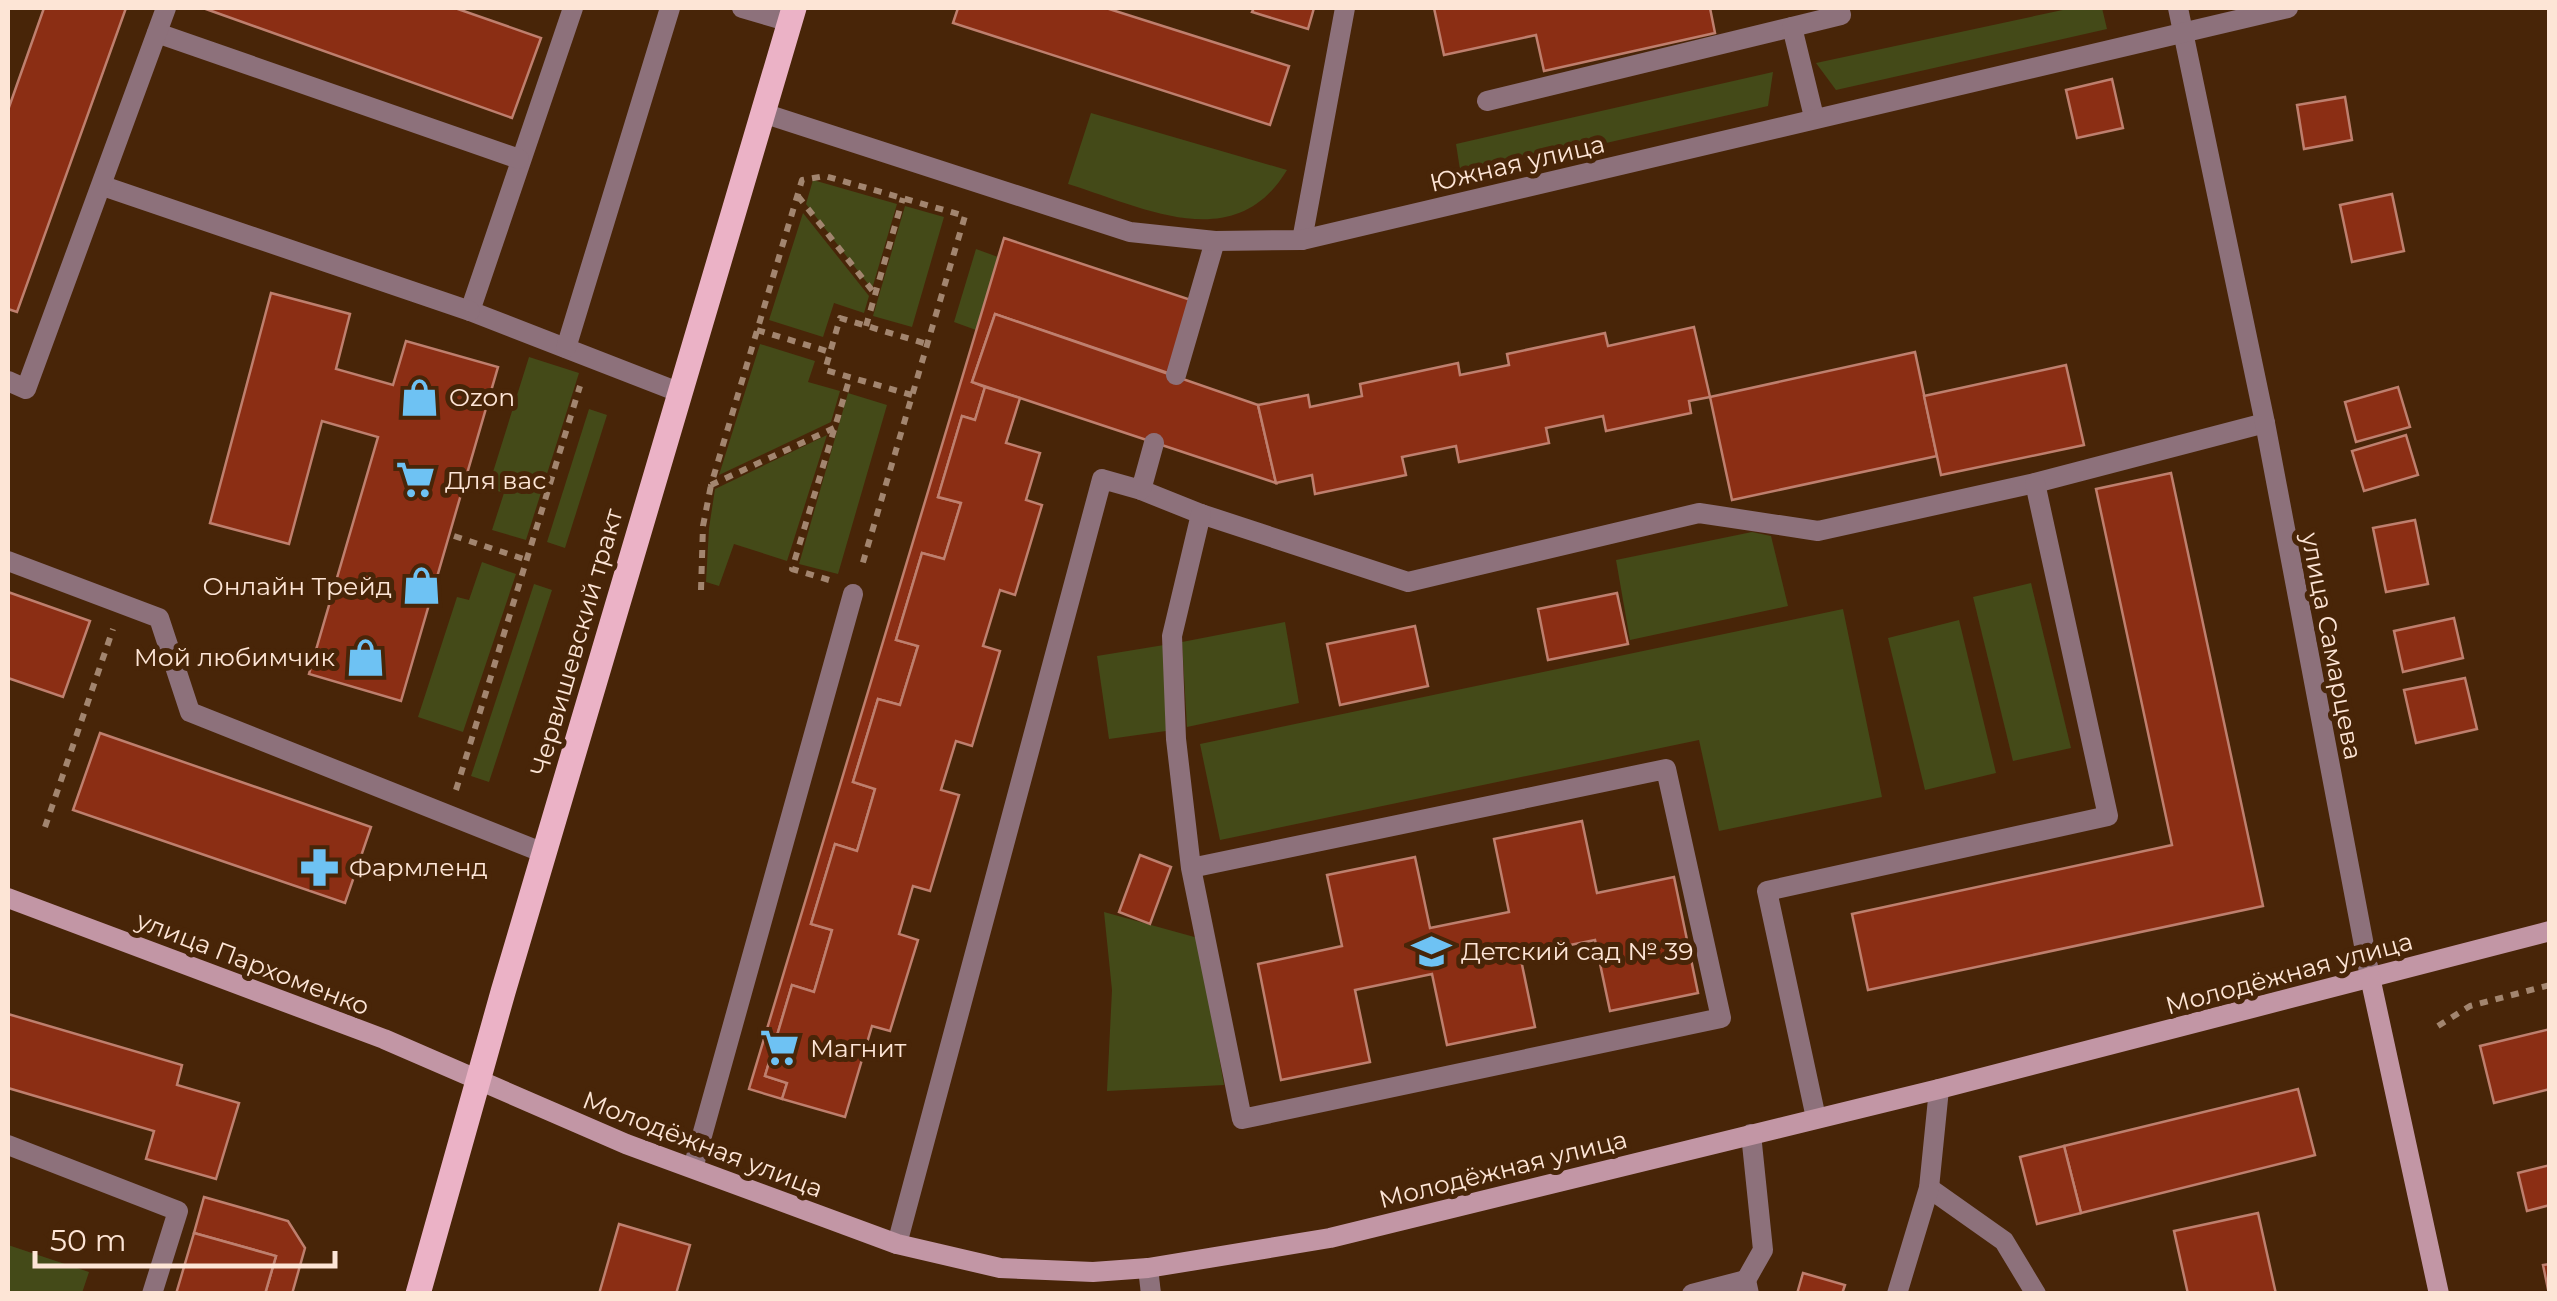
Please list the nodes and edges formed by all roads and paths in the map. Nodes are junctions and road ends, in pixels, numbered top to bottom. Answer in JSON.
{"nodes":[{"id":1,"x":166,"y":8,"type":"edge"},
{"id":2,"x":573,"y":8,"type":"edge"},
{"id":3,"x":670,"y":8,"type":"edge"},
{"id":4,"x":742,"y":8,"type":"edge"},
{"id":5,"x":1345,"y":8,"type":"edge"},
{"id":6,"x":1839,"y":8,"type":"edge"},
{"id":7,"x":2178,"y":8,"type":"edge"},
{"id":8,"x":2288,"y":8,"type":"edge"},
{"id":9,"x":792,"y":15,"type":"edge"},
{"id":10,"x":1792,"y":27,"type":"junction"},
{"id":11,"x":2183,"y":30,"type":"junction"},
{"id":12,"x":156,"y":33,"type":"junction"},
{"id":13,"x":1486,"y":101,"type":"dead end"},
{"id":14,"x":764,"y":114,"type":"junction"},
{"id":15,"x":1814,"y":118,"type":"junction"},
{"id":16,"x":519,"y":159,"type":"junction"},
{"id":17,"x":103,"y":186,"type":"junction"},
{"id":18,"x":798,"y":196,"type":"junction"},
{"id":19,"x":903,"y":198,"type":"junction"},
{"id":20,"x":1302,"y":240,"type":"junction"},
{"id":21,"x":1215,"y":241,"type":"junction"},
{"id":22,"x":875,"y":295,"type":"junction"},
{"id":23,"x":470,"y":311,"type":"junction"},
{"id":24,"x":866,"y":326,"type":"junction"},
{"id":25,"x":757,"y":330,"type":"junction"},
{"id":26,"x":927,"y":344,"type":"junction"},
{"id":27,"x":566,"y":348,"type":"junction"},
{"id":28,"x":830,"y":352,"type":"junction"},
{"id":29,"x":589,"y":357,"type":"junction"},
{"id":30,"x":1176,"y":375,"type":"dead end"},
{"id":31,"x":850,"y":377,"type":"junction"},
{"id":32,"x":8,"y":382,"type":"edge"},
{"id":33,"x":680,"y":393,"type":"junction"},
{"id":34,"x":912,"y":395,"type":"junction"},
{"id":35,"x":2264,"y":423,"type":"junction"},
{"id":36,"x":834,"y":428,"type":"junction"},
{"id":37,"x":1154,"y":444,"type":"dead end"},
{"id":38,"x":2035,"y":483,"type":"junction"},
{"id":39,"x":711,"y":485,"type":"junction"},
{"id":40,"x":1141,"y":490,"type":"junction"},
{"id":41,"x":1201,"y":514,"type":"junction"},
{"id":42,"x":454,"y":536,"type":"dead end"},
{"id":43,"x":527,"y":560,"type":"junction"},
{"id":44,"x":8,"y":561,"type":"edge"},
{"id":45,"x":700,"y":590,"type":"dead end"},
{"id":46,"x":854,"y":591,"type":"junction"},
{"id":47,"x":122,"y":604,"type":"junction"},
{"id":48,"x":448,"y":815,"type":"junction"},
{"id":49,"x":45,"y":827,"type":"dead end"},
{"id":50,"x":544,"y":853,"type":"junction"},
{"id":51,"x":1191,"y":868,"type":"junction"},
{"id":52,"x":8,"y":898,"type":"edge"},
{"id":53,"x":2550,"y":931,"type":"edge"},
{"id":54,"x":2370,"y":977,"type":"junction"},
{"id":55,"x":2550,"y":985,"type":"edge"},
{"id":56,"x":2438,"y":1026,"type":"dead end"},
{"id":57,"x":478,"y":1080,"type":"junction"},
{"id":58,"x":1939,"y":1089,"type":"junction"},
{"id":59,"x":1816,"y":1118,"type":"junction"},
{"id":60,"x":1751,"y":1134,"type":"junction"},
{"id":61,"x":8,"y":1145,"type":"edge"},
{"id":62,"x":693,"y":1168,"type":"junction"},
{"id":63,"x":1929,"y":1188,"type":"junction"},
{"id":64,"x":897,"y":1244,"type":"junction"},
{"id":65,"x":1148,"y":1268,"type":"junction"},
{"id":66,"x":1748,"y":1286,"type":"edge"},
{"id":67,"x":152,"y":1294,"type":"edge"},
{"id":68,"x":418,"y":1294,"type":"edge"},
{"id":69,"x":1152,"y":1294,"type":"edge"},
{"id":70,"x":1692,"y":1294,"type":"edge"},
{"id":71,"x":1897,"y":1294,"type":"edge"},
{"id":72,"x":2036,"y":1294,"type":"edge"},
{"id":73,"x":2439,"y":1294,"type":"edge"}],
"edges":[{"from":1,"to":12,"type":"street"},
{"from":2,"to":16,"type":"street"},
{"from":3,"to":27,"type":"street"},
{"from":4,"to":9,"type":"street"},
{"from":5,"to":20,"type":"street"},
{"from":6,"to":10,"type":"street"},
{"from":7,"to":11,"type":"street","name":"улица Самарцева"},
{"from":8,"to":11,"type":"street","name":"Южная улица"},
{"from":9,"to":14,"type":"main road","name":"Червишевский тракт"},
{"from":10,"to":13,"type":"street"},
{"from":10,"to":15,"type":"street"},
{"from":11,"to":15,"type":"street","name":"Южная улица"},
{"from":11,"to":35,"type":"street","name":"улица Самарцева"},
{"from":12,"to":16,"type":"street"},
{"from":12,"to":17,"type":"street"},
{"from":14,"to":21,"type":"street","name":"Южная улица"},
{"from":14,"to":33,"type":"main road","name":"Червишевский тракт"},
{"from":15,"to":20,"type":"street","name":"Южная улица"},
{"from":16,"to":23,"type":"street"},
{"from":17,"to":23,"type":"street"},
{"from":17,"to":32,"type":"street"},
{"from":18,"to":19,"type":"path"},
{"from":18,"to":22,"type":"path"},
{"from":18,"to":25,"type":"path"},
{"from":19,"to":22,"type":"path"},
{"from":19,"to":26,"type":"path"},
{"from":20,"to":21,"type":"street","name":"Южная улица"},
{"from":21,"to":30,"type":"street"},
{"from":22,"to":24,"type":"path"},
{"from":23,"to":27,"type":"street"},
{"from":24,"to":26,"type":"path"},
{"from":24,"to":28,"type":"path"},
{"from":25,"to":28,"type":"path"},
{"from":25,"to":39,"type":"path"},
{"from":26,"to":34,"type":"path"},
{"from":27,"to":29,"type":"street"},
{"from":28,"to":31,"type":"path"},
{"from":29,"to":33,"type":"street"},
{"from":29,"to":43,"type":"path"},
{"from":31,"to":34,"type":"path"},
{"from":31,"to":36,"type":"path"},
{"from":33,"to":50,"type":"main road","name":"Червишевский тракт"},
{"from":34,"to":46,"type":"path"},
{"from":35,"to":38,"type":"street"},
{"from":35,"to":54,"type":"street","name":"улица Самарцева"},
{"from":36,"to":39,"type":"path"},
{"from":36,"to":46,"type":"path"},
{"from":37,"to":40,"type":"street"},
{"from":38,"to":41,"type":"street"},
{"from":38,"to":59,"type":"street"},
{"from":39,"to":45,"type":"path"},
{"from":40,"to":41,"type":"street"},
{"from":40,"to":64,"type":"street"},
{"from":41,"to":51,"type":"street"},
{"from":42,"to":43,"type":"path"},
{"from":43,"to":48,"type":"path"},
{"from":44,"to":47,"type":"street"},
{"from":46,"to":62,"type":"street"},
{"from":47,"to":48,"type":"street"},
{"from":47,"to":49,"type":"path"},
{"from":48,"to":50,"type":"street"},
{"from":50,"to":57,"type":"main road","name":"Червишевский тракт"},
{"from":51,"to":51,"type":"street"},
{"from":52,"to":57,"type":"street","name":"улица Пархоменко"},
{"from":53,"to":54,"type":"street","name":"Молодёжная улица"},
{"from":54,"to":58,"type":"street","name":"Молодёжная улица"},
{"from":54,"to":73,"type":"street","name":"улица Самарцева"},
{"from":55,"to":56,"type":"path"},
{"from":57,"to":62,"type":"street","name":"Молодёжная улица"},
{"from":57,"to":68,"type":"main road","name":"Червишевский тракт"},
{"from":58,"to":59,"type":"street","name":"Молодёжная улица"},
{"from":58,"to":63,"type":"street"},
{"from":59,"to":60,"type":"street","name":"Молодёжная улица"},
{"from":60,"to":65,"type":"street","name":"Молодёжная улица"},
{"from":60,"to":66,"type":"street"},
{"from":61,"to":67,"type":"street"},
{"from":62,"to":64,"type":"street","name":"Молодёжная улица"},
{"from":63,"to":71,"type":"street"},
{"from":63,"to":72,"type":"street"},
{"from":64,"to":65,"type":"street","name":"Молодёжная улица"},
{"from":65,"to":69,"type":"street"},
{"from":66,"to":70,"type":"street"}]}
